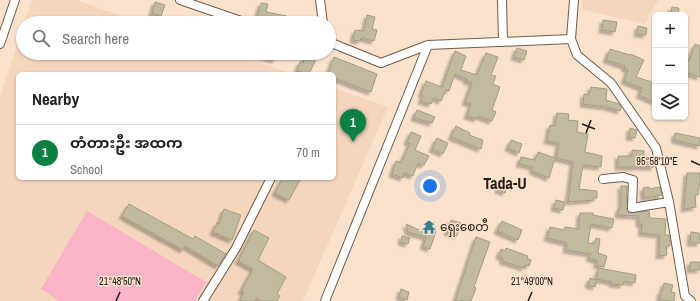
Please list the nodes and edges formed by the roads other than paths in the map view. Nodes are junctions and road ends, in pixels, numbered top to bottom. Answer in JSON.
{"nodes":[{"id":1,"x":15,"y":0,"type":"edge"},
{"id":2,"x":180,"y":0,"type":"edge"},
{"id":3,"x":320,"y":0,"type":"edge"},
{"id":4,"x":502,"y":0,"type":"edge"},
{"id":5,"x":574,"y":0,"type":"edge"},
{"id":6,"x":227,"y":16,"type":"edge"},
{"id":7,"x":322,"y":16,"type":"edge"},
{"id":8,"x":571,"y":39,"type":"junction"},
{"id":9,"x":503,"y":42,"type":"junction"},
{"id":10,"x":0,"y":44,"type":"edge"},
{"id":11,"x":336,"y":45,"type":"edge"},
{"id":12,"x":428,"y":45,"type":"junction"},
{"id":13,"x":603,"y":179,"type":"dead end"},
{"id":14,"x":270,"y":180,"type":"edge"},
{"id":15,"x":669,"y":202,"type":"junction"},
{"id":16,"x":203,"y":301,"type":"edge"},
{"id":17,"x":325,"y":301,"type":"edge"},
{"id":18,"x":691,"y":301,"type":"edge"}],
"edges":[{"from":1,"to":10,"type":"street"},
{"from":2,"to":6,"type":"street"},
{"from":3,"to":7,"type":"street"},
{"from":4,"to":9,"type":"street"},
{"from":5,"to":8,"type":"street"},
{"from":8,"to":9,"type":"street"},
{"from":8,"to":15,"type":"street"},
{"from":9,"to":12,"type":"street"},
{"from":11,"to":12,"type":"street"},
{"from":12,"to":17,"type":"street"},
{"from":13,"to":15,"type":"street"},
{"from":14,"to":16,"type":"street"},
{"from":15,"to":18,"type":"street"}]}
